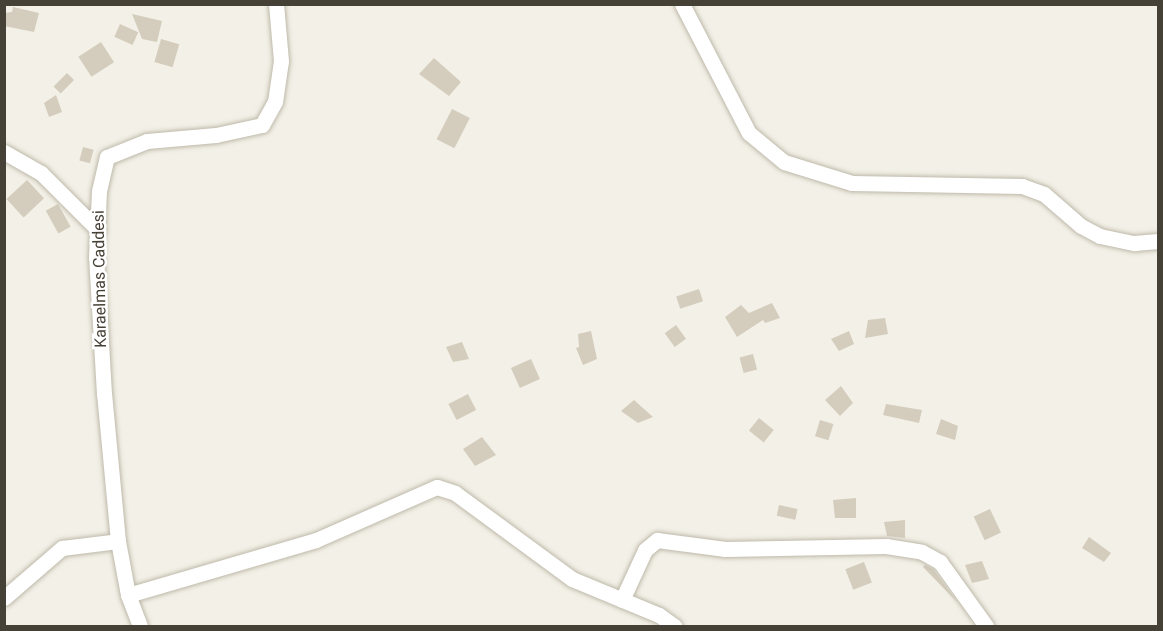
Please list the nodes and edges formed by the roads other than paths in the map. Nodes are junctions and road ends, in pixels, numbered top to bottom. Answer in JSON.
{"nodes":[{"id":1,"x":276,"y":4,"type":"edge"},
{"id":2,"x":682,"y":4,"type":"edge"},
{"id":3,"x":4,"y":152,"type":"edge"},
{"id":4,"x":98,"y":230,"type":"junction"},
{"id":5,"x":1158,"y":241,"type":"edge"},
{"id":6,"x":118,"y":541,"type":"junction"},
{"id":7,"x":128,"y":595,"type":"junction"},
{"id":8,"x":4,"y":598,"type":"edge"},
{"id":9,"x":622,"y":600,"type":"junction"},
{"id":10,"x":140,"y":627,"type":"edge"},
{"id":11,"x":674,"y":627,"type":"edge"},
{"id":12,"x":986,"y":627,"type":"edge"}],
"edges":[{"from":1,"to":4,"type":"street","name":"Karaelmas Caddesi"},
{"from":2,"to":5,"type":"street"},
{"from":3,"to":4,"type":"street"},
{"from":4,"to":6,"type":"street","name":"Karaelmas Caddesi"},
{"from":6,"to":7,"type":"street","name":"Karaelmas Caddesi"},
{"from":6,"to":8,"type":"street"},
{"from":7,"to":9,"type":"street"},
{"from":7,"to":10,"type":"street","name":"Karaelmas Caddesi"},
{"from":9,"to":11,"type":"street"},
{"from":9,"to":12,"type":"street"}]}
